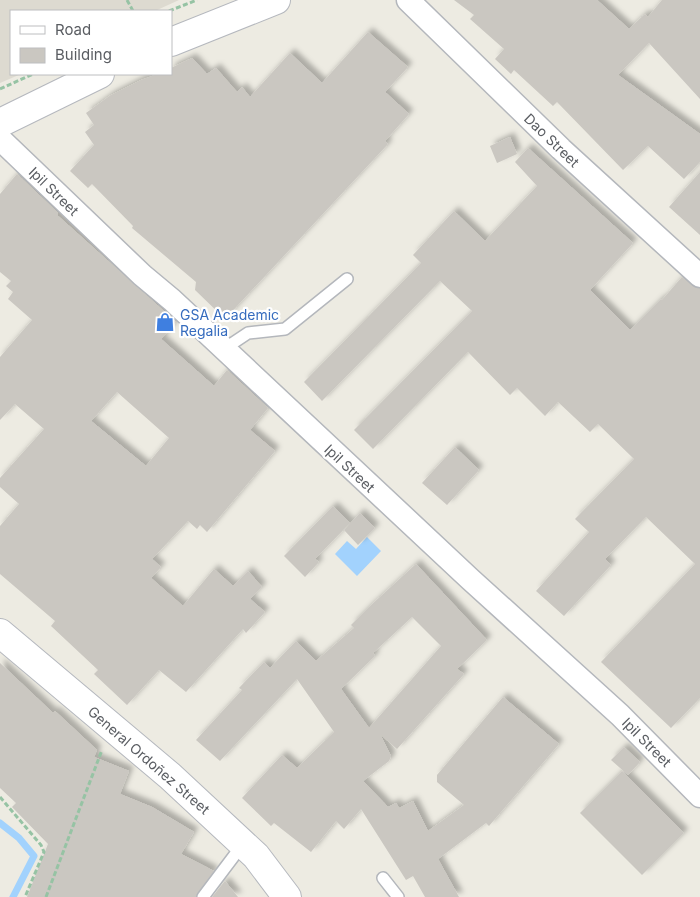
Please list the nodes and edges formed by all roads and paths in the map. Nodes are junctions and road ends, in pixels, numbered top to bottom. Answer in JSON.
{"nodes":[{"id":1,"x":196,"y":0,"type":"edge"},
{"id":2,"x":276,"y":0,"type":"edge"},
{"id":3,"x":408,"y":0,"type":"edge"},
{"id":4,"x":171,"y":10,"type":"edge"},
{"id":5,"x":172,"y":42,"type":"edge"},
{"id":6,"x":31,"y":75,"type":"edge"},
{"id":7,"x":98,"y":75,"type":"edge"},
{"id":8,"x":0,"y":89,"type":"edge"},
{"id":9,"x":0,"y":123,"type":"edge"},
{"id":10,"x":0,"y":139,"type":"edge"},
{"id":11,"x":700,"y":276,"type":"edge"},
{"id":12,"x":347,"y":280,"type":"dead end"},
{"id":13,"x":224,"y":349,"type":"junction"},
{"id":14,"x":0,"y":633,"type":"edge"},
{"id":15,"x":115,"y":727,"type":"junction"},
{"id":16,"x":700,"y":796,"type":"edge"},
{"id":17,"x":0,"y":797,"type":"edge"},
{"id":18,"x":243,"y":844,"type":"junction"},
{"id":19,"x":384,"y":878,"type":"dead end"},
{"id":20,"x":25,"y":897,"type":"edge"},
{"id":21,"x":46,"y":897,"type":"edge"},
{"id":22,"x":203,"y":897,"type":"edge"},
{"id":23,"x":287,"y":897,"type":"edge"},
{"id":24,"x":398,"y":897,"type":"edge"}],
"edges":[{"from":1,"to":4,"type":"path"},
{"from":2,"to":5,"type":"main road"},
{"from":3,"to":11,"type":"street","name":"Dao Street"},
{"from":6,"to":8,"type":"path"},
{"from":7,"to":9,"type":"main road"},
{"from":10,"to":13,"type":"street","name":"Ipil Street"},
{"from":12,"to":13,"type":"lane"},
{"from":13,"to":16,"type":"street","name":"Ipil Street"},
{"from":14,"to":15,"type":"main road","name":"General Ordoñez Street"},
{"from":15,"to":18,"type":"main road","name":"General Ordoñez Street"},
{"from":15,"to":21,"type":"path"},
{"from":17,"to":20,"type":"path"},
{"from":18,"to":22,"type":"lane"},
{"from":18,"to":23,"type":"main road","name":"General Ordoñez Street"},
{"from":19,"to":24,"type":"lane"}]}
